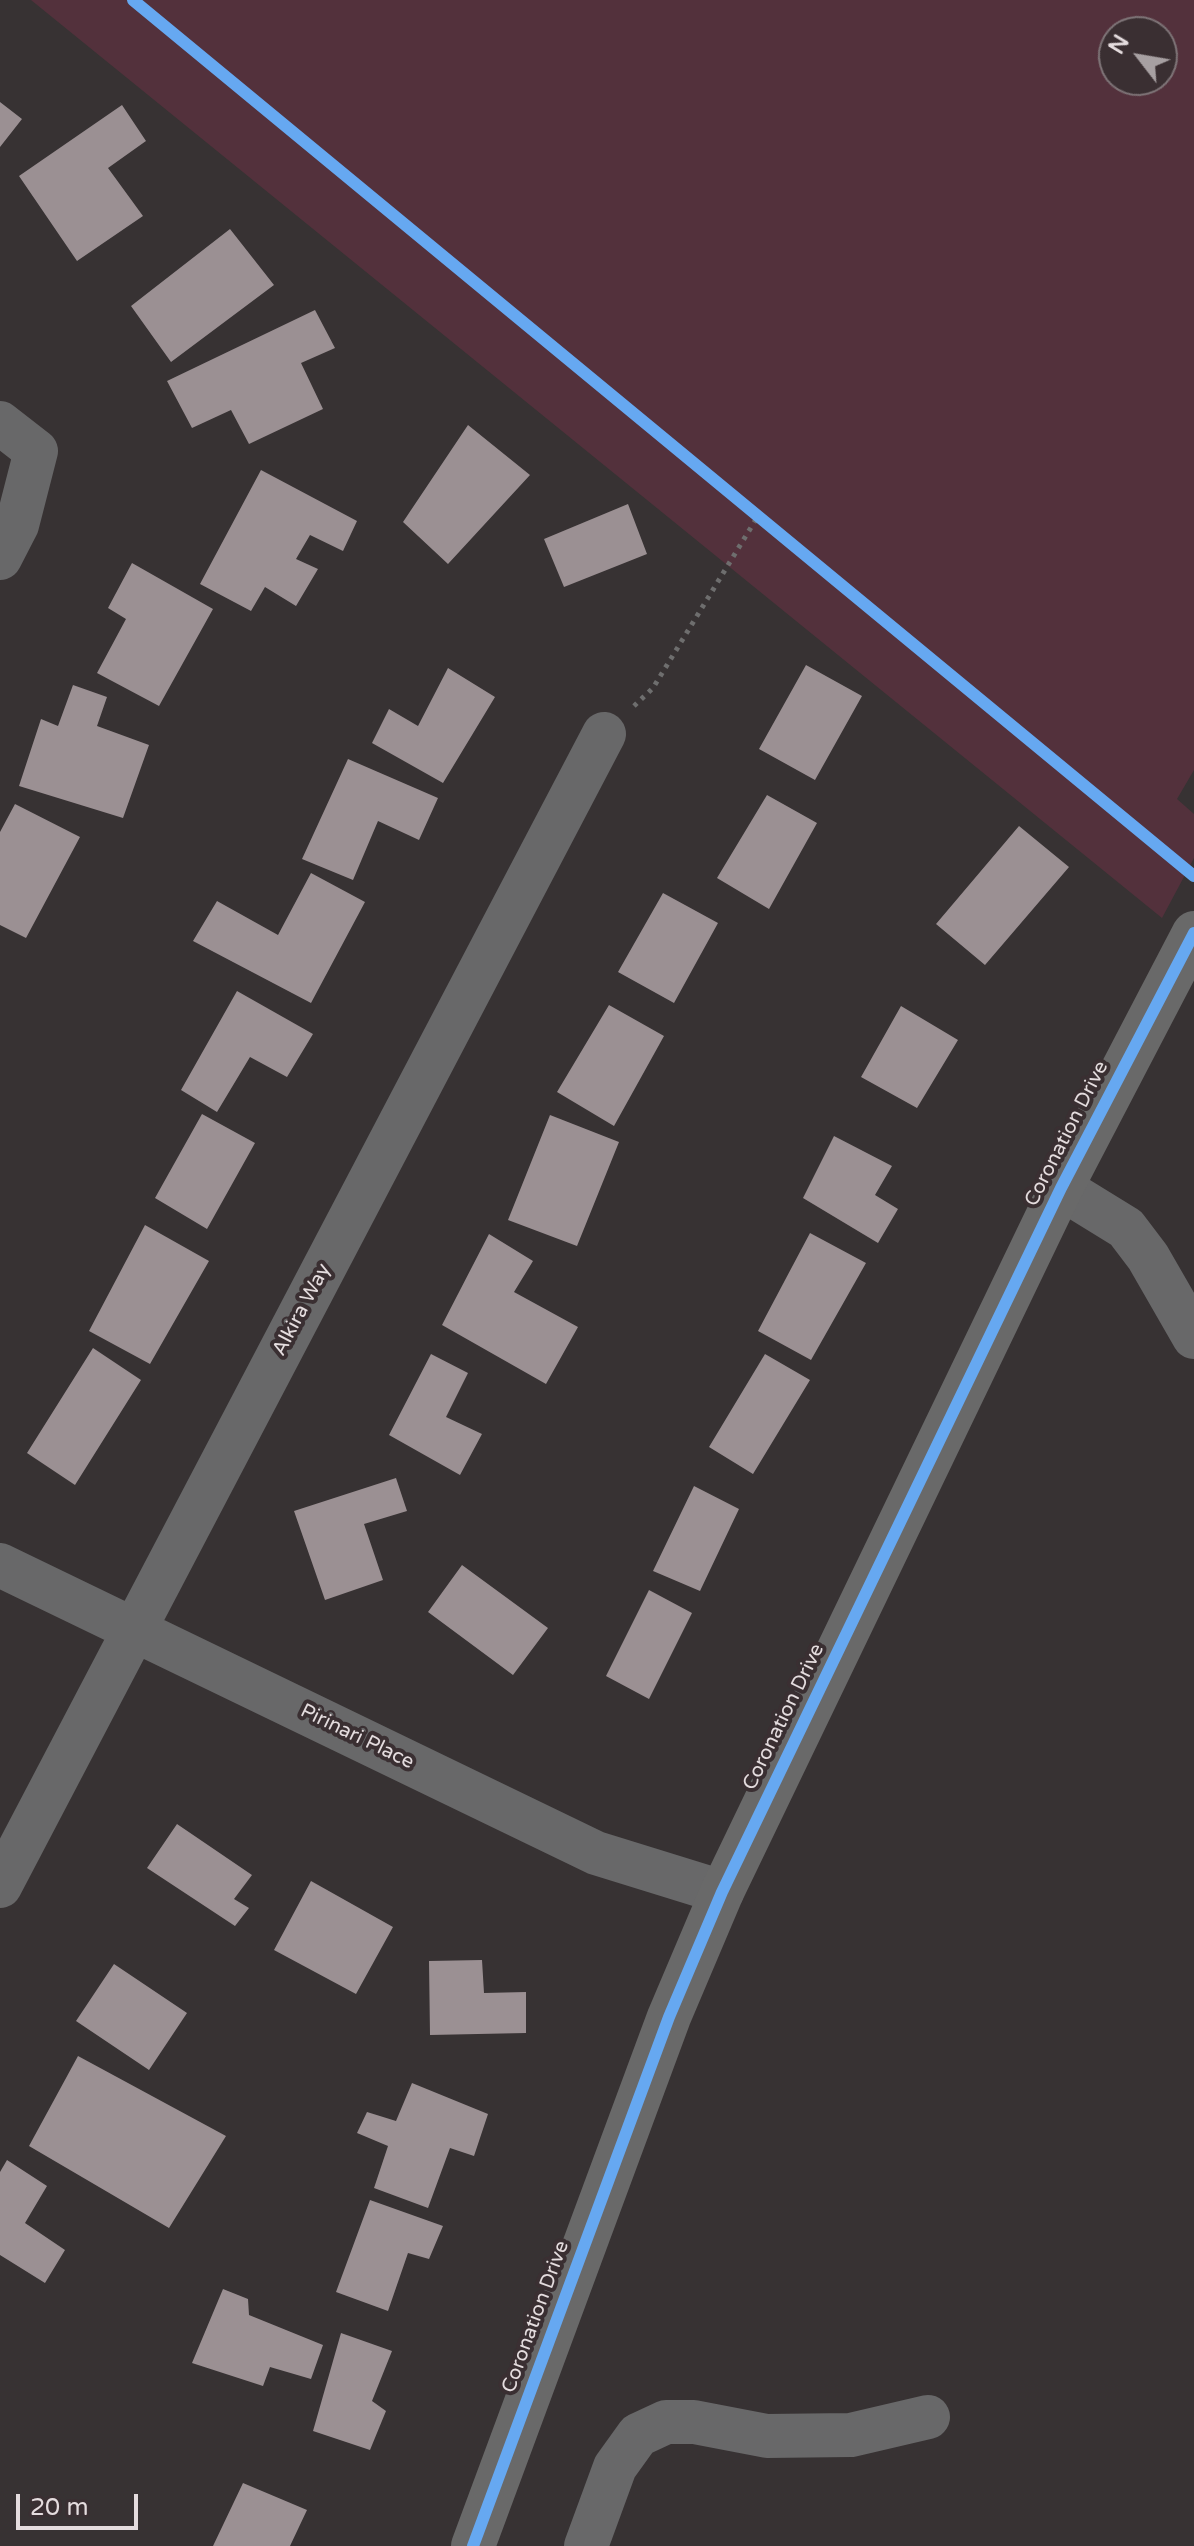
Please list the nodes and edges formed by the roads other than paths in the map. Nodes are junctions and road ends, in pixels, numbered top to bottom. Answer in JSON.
{"nodes":[{"id":1,"x":0,"y":423,"type":"edge"},
{"id":2,"x":0,"y":558,"type":"edge"},
{"id":3,"x":604,"y":734,"type":"road end"},
{"id":4,"x":1194,"y":933,"type":"edge"},
{"id":5,"x":1061,"y":1188,"type":"junction"},
{"id":6,"x":1194,"y":1337,"type":"edge"},
{"id":7,"x":0,"y":1565,"type":"edge"},
{"id":8,"x":135,"y":1629,"type":"junction"},
{"id":9,"x":0,"y":1886,"type":"edge"},
{"id":10,"x":722,"y":1892,"type":"junction"},
{"id":11,"x":928,"y":2417,"type":"dead end"},
{"id":12,"x":473,"y":2546,"type":"edge"},
{"id":13,"x":586,"y":2546,"type":"edge"}],
"edges":[{"from":1,"to":2,"type":"street"},
{"from":3,"to":8,"type":"street","name":"Alkira Way"},
{"from":4,"to":5,"type":"main road","name":"Coronation Drive"},
{"from":5,"to":6,"type":"street"},
{"from":5,"to":10,"type":"main road","name":"Coronation Drive"},
{"from":7,"to":8,"type":"street","name":"Pirinari Place"},
{"from":8,"to":9,"type":"street","name":"Alkira Way"},
{"from":8,"to":10,"type":"street","name":"Pirinari Place"},
{"from":10,"to":12,"type":"main road","name":"Coronation Drive"},
{"from":11,"to":13,"type":"street"}]}
